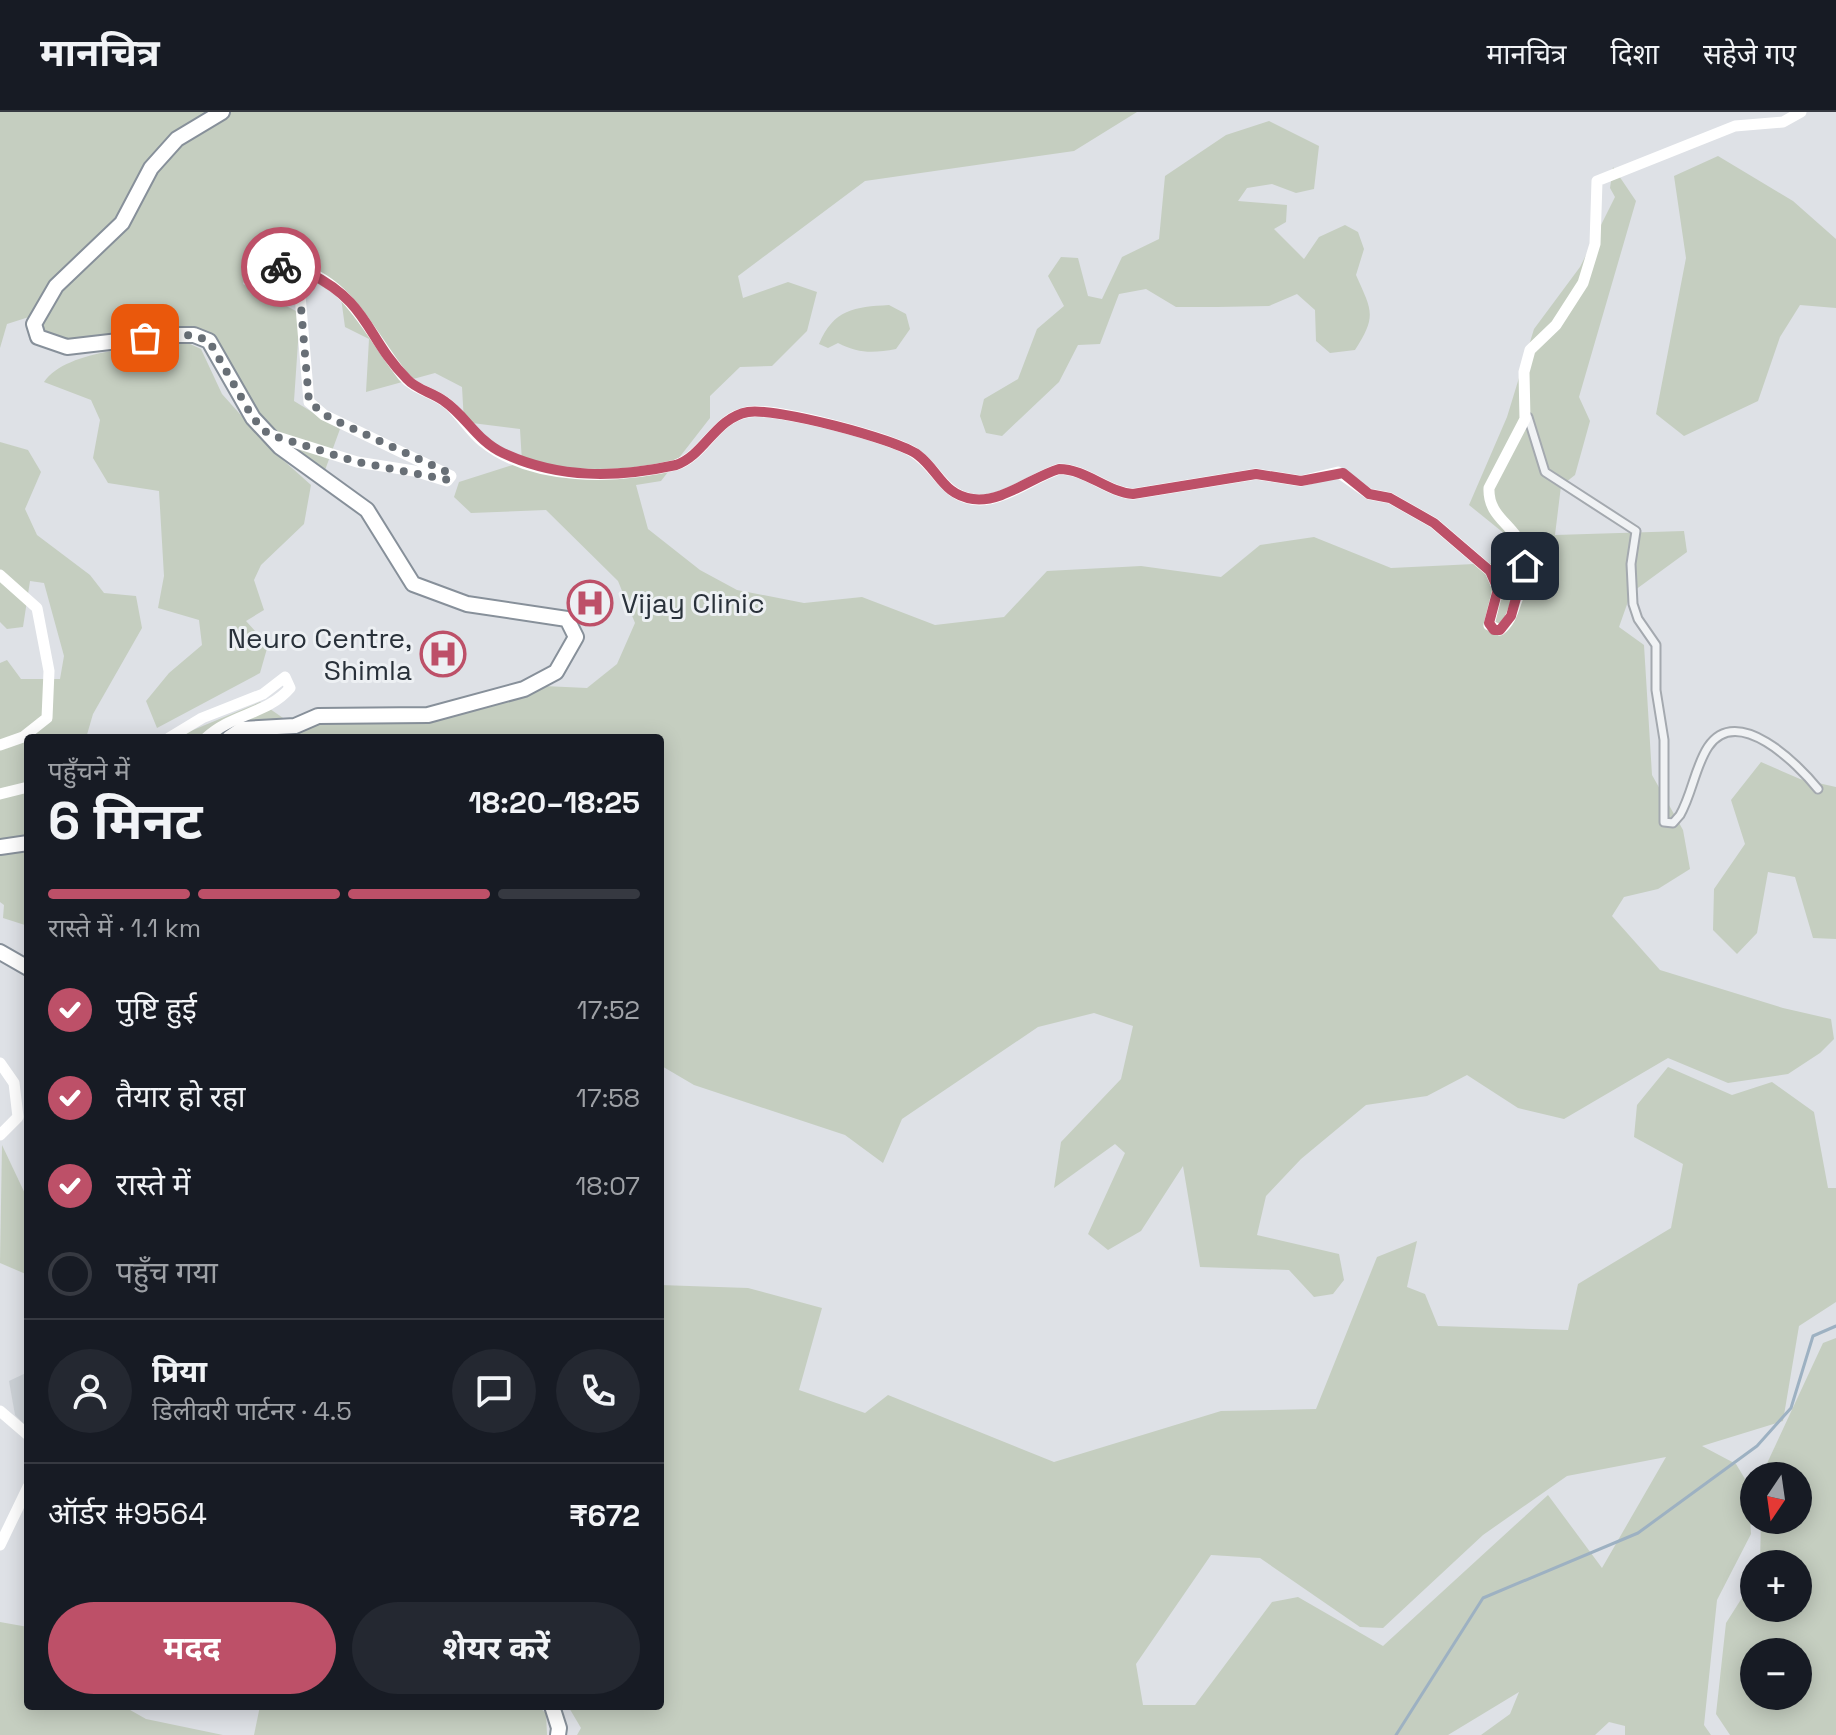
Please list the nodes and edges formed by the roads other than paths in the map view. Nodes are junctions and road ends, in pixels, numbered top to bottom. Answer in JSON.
{"nodes":[{"id":1,"x":222,"y":112,"type":"edge"},
{"id":2,"x":1801,"y":112,"type":"edge"},
{"id":3,"x":1526,"y":411,"type":"junction"},
{"id":4,"x":268,"y":434,"type":"junction"},
{"id":5,"x":0,"y":575,"type":"edge"},
{"id":6,"x":27,"y":734,"type":"edge"},
{"id":7,"x":176,"y":734,"type":"edge"},
{"id":8,"x":212,"y":734,"type":"edge"},
{"id":9,"x":235,"y":734,"type":"edge"},
{"id":10,"x":24,"y":736,"type":"edge"},
{"id":11,"x":0,"y":745,"type":"edge"},
{"id":12,"x":24,"y":788,"type":"edge"},
{"id":13,"x":1818,"y":789,"type":"dead end"},
{"id":14,"x":0,"y":794,"type":"edge"},
{"id":15,"x":24,"y":844,"type":"edge"},
{"id":16,"x":0,"y":847,"type":"edge"},
{"id":17,"x":0,"y":952,"type":"edge"},
{"id":18,"x":24,"y":966,"type":"edge"},
{"id":19,"x":0,"y":1063,"type":"edge"},
{"id":20,"x":0,"y":1135,"type":"edge"},
{"id":21,"x":0,"y":1411,"type":"edge"},
{"id":22,"x":24,"y":1432,"type":"edge"},
{"id":23,"x":24,"y":1494,"type":"edge"},
{"id":24,"x":4,"y":1528,"type":"edge"},
{"id":25,"x":0,"y":1545,"type":"edge"},
{"id":26,"x":553,"y":1710,"type":"edge"},
{"id":27,"x":558,"y":1735,"type":"edge"}],
"edges":[{"from":1,"to":4,"type":"highway"},
{"from":2,"to":3,"type":"street"},
{"from":3,"to":4,"type":"street"},
{"from":3,"to":13,"type":"street"},
{"from":4,"to":9,"type":"highway"},
{"from":5,"to":6,"type":"street"},
{"from":7,"to":8,"type":"street"},
{"from":10,"to":11,"type":"street"},
{"from":12,"to":14,"type":"street"},
{"from":15,"to":16,"type":"highway"},
{"from":17,"to":18,"type":"highway"},
{"from":19,"to":20,"type":"street"},
{"from":21,"to":22,"type":"street"},
{"from":23,"to":24,"type":"street"},
{"from":24,"to":25,"type":"street"},
{"from":26,"to":27,"type":"highway"}]}
